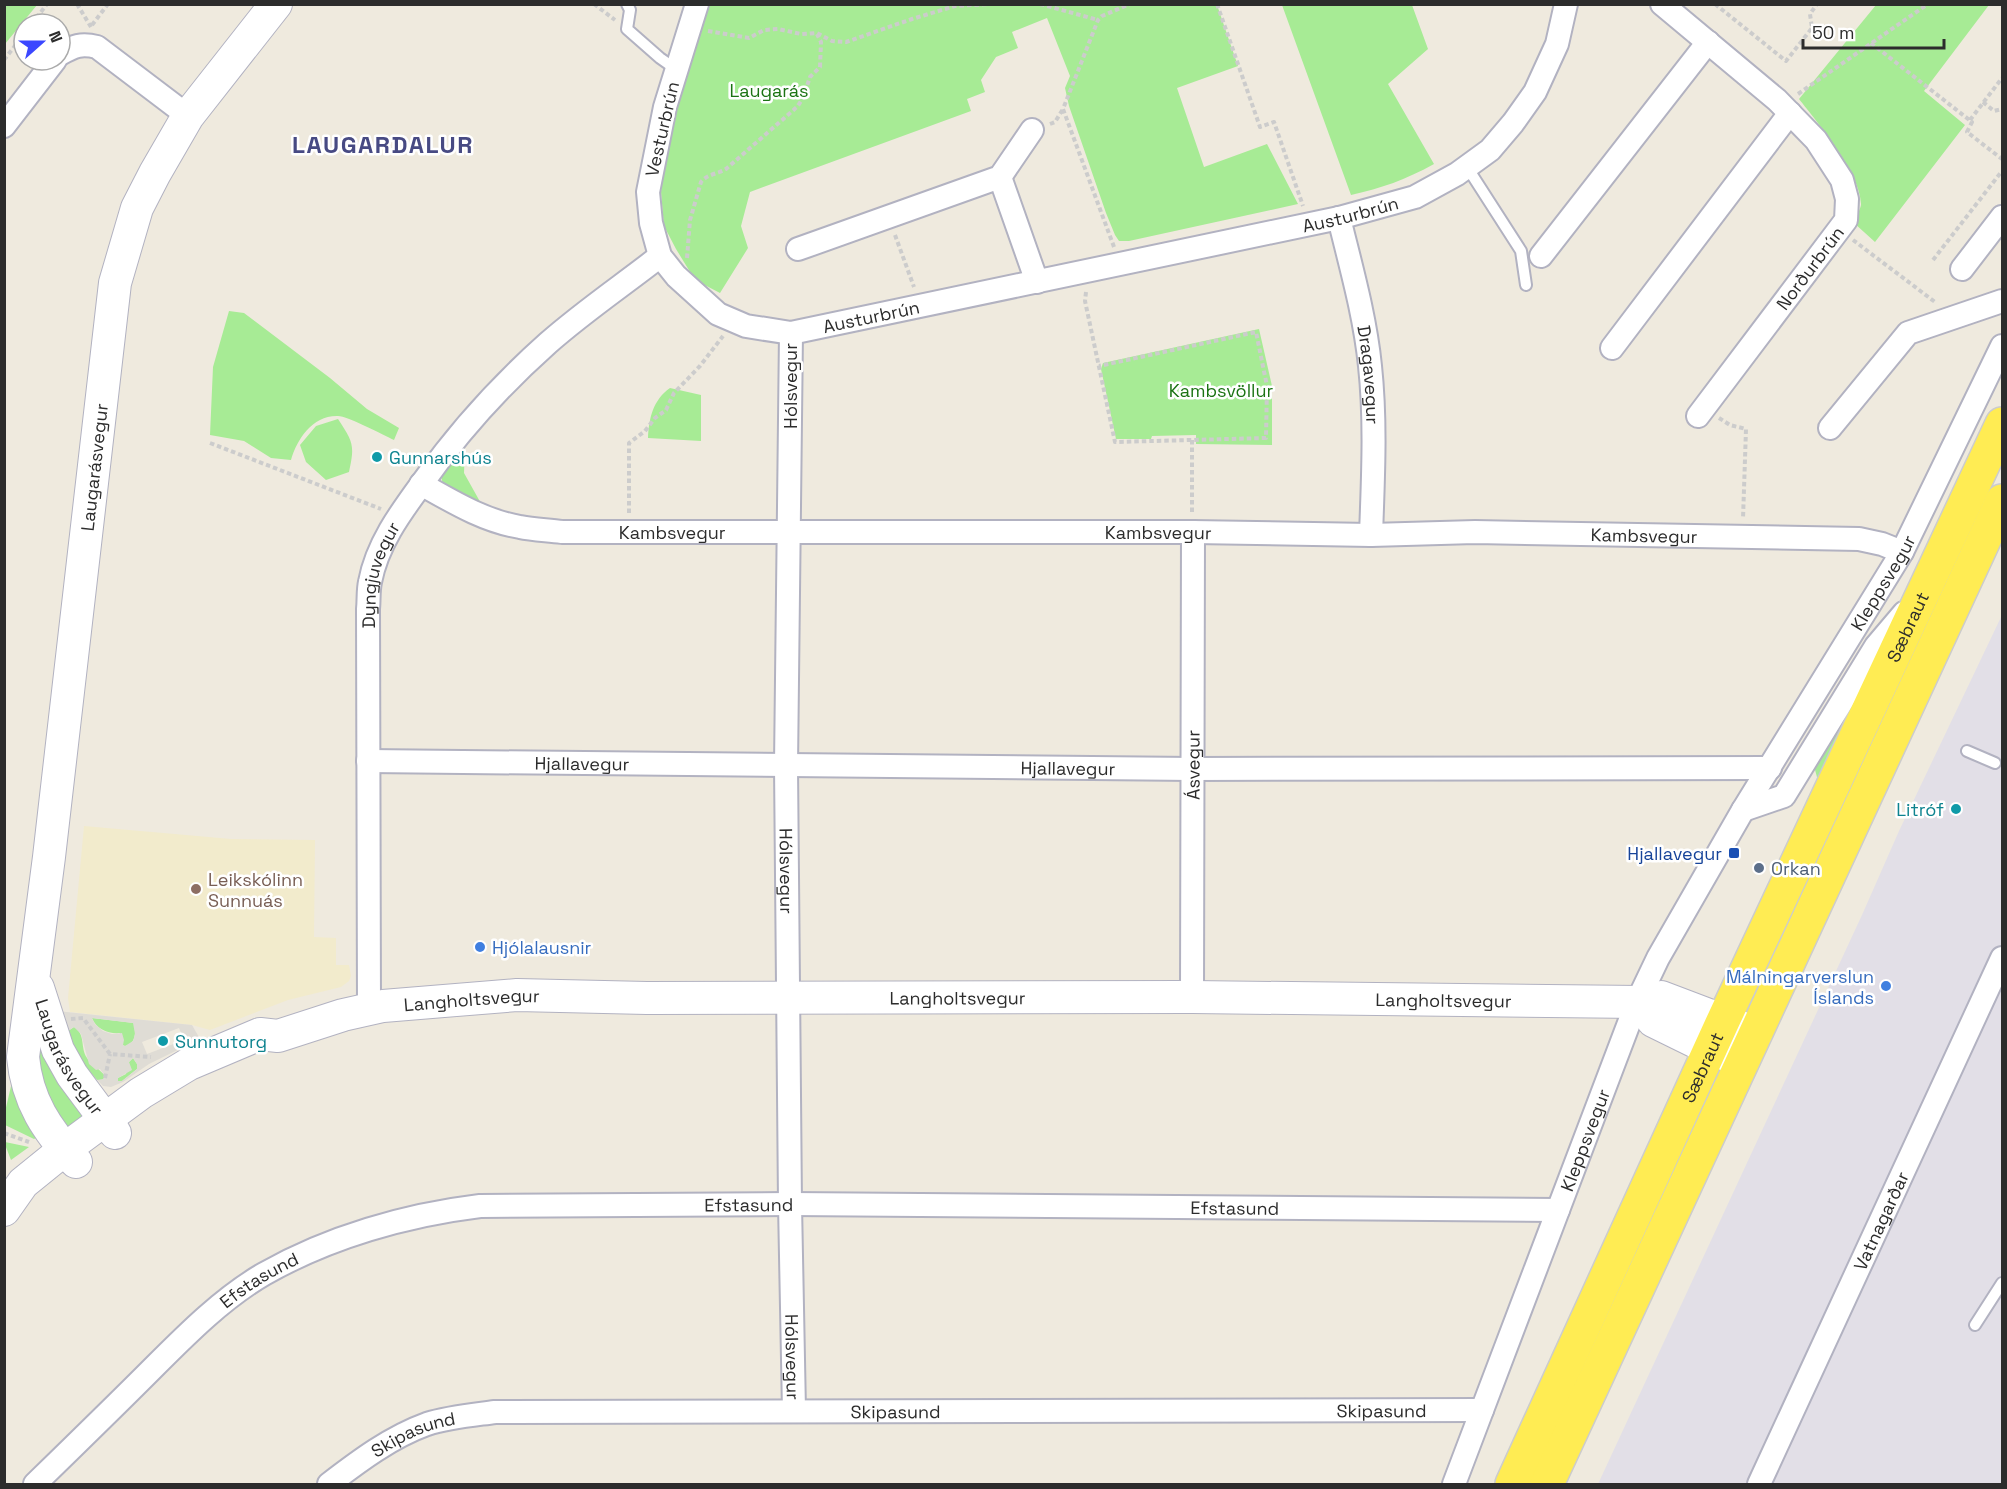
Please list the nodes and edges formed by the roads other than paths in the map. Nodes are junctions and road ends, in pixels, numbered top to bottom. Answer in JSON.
{"nodes":[{"id":1,"x":276,"y":4,"type":"edge"},
{"id":2,"x":627,"y":4,"type":"edge"},
{"id":3,"x":1566,"y":4,"type":"edge"},
{"id":4,"x":1662,"y":4,"type":"edge"},
{"id":5,"x":694,"y":15,"type":"edge"},
{"id":6,"x":1708,"y":42,"type":"junction"},
{"id":7,"x":72,"y":47,"type":"edge"},
{"id":8,"x":676,"y":70,"type":"junction"},
{"id":9,"x":46,"y":72,"type":"edge"},
{"id":10,"x":1787,"y":110,"type":"junction"},
{"id":11,"x":188,"y":116,"type":"junction"},
{"id":12,"x":4,"y":126,"type":"edge"},
{"id":13,"x":1032,"y":130,"type":"dead end"},
{"id":14,"x":1467,"y":167,"type":"junction"},
{"id":15,"x":1000,"y":177,"type":"junction"},
{"id":16,"x":2002,"y":217,"type":"edge"},
{"id":17,"x":1339,"y":218,"type":"junction"},
{"id":18,"x":798,"y":249,"type":"dead end"},
{"id":19,"x":660,"y":256,"type":"junction"},
{"id":20,"x":1541,"y":256,"type":"dead end"},
{"id":21,"x":1962,"y":269,"type":"dead end"},
{"id":22,"x":1037,"y":282,"type":"junction"},
{"id":23,"x":1526,"y":285,"type":"dead end"},
{"id":24,"x":2002,"y":301,"type":"edge"},
{"id":25,"x":791,"y":333,"type":"junction"},
{"id":26,"x":2002,"y":346,"type":"edge"},
{"id":27,"x":1612,"y":348,"type":"dead end"},
{"id":28,"x":1698,"y":416,"type":"dead end"},
{"id":29,"x":2002,"y":424,"type":"edge"},
{"id":30,"x":1830,"y":428,"type":"dead end"},
{"id":31,"x":421,"y":484,"type":"junction"},
{"id":32,"x":2002,"y":501,"type":"edge"},
{"id":33,"x":789,"y":532,"type":"junction"},
{"id":34,"x":1193,"y":532,"type":"junction"},
{"id":35,"x":1371,"y":535,"type":"junction"},
{"id":36,"x":1902,"y":552,"type":"junction"},
{"id":37,"x":1926,"y":586,"type":"junction"},
{"id":38,"x":1967,"y":751,"type":"dead end"},
{"id":39,"x":368,"y":761,"type":"junction"},
{"id":40,"x":1995,"y":763,"type":"dead end"},
{"id":41,"x":786,"y":766,"type":"junction"},
{"id":42,"x":1770,"y":768,"type":"junction"},
{"id":43,"x":1193,"y":769,"type":"junction"},
{"id":44,"x":1743,"y":810,"type":"junction"},
{"id":45,"x":2002,"y":958,"type":"edge"},
{"id":46,"x":34,"y":975,"type":"junction"},
{"id":47,"x":1192,"y":997,"type":"junction"},
{"id":48,"x":788,"y":998,"type":"junction"},
{"id":49,"x":1639,"y":1002,"type":"junction"},
{"id":50,"x":369,"y":1008,"type":"junction"},
{"id":51,"x":1717,"y":1035,"type":"junction"},
{"id":52,"x":1749,"y":1047,"type":"junction"},
{"id":53,"x":110,"y":1125,"type":"junction"},
{"id":54,"x":59,"y":1152,"type":"junction"},
{"id":55,"x":790,"y":1204,"type":"junction"},
{"id":56,"x":1558,"y":1210,"type":"junction"},
{"id":57,"x":4,"y":1211,"type":"edge"},
{"id":58,"x":2002,"y":1283,"type":"edge"},
{"id":59,"x":1975,"y":1325,"type":"dead end"},
{"id":60,"x":1482,"y":1410,"type":"junction"},
{"id":61,"x":794,"y":1411,"type":"junction"},
{"id":62,"x":35,"y":1485,"type":"edge"},
{"id":63,"x":329,"y":1485,"type":"edge"},
{"id":64,"x":1455,"y":1485,"type":"edge"},
{"id":65,"x":1512,"y":1485,"type":"edge"},
{"id":66,"x":1548,"y":1485,"type":"edge"},
{"id":67,"x":1759,"y":1485,"type":"edge"}],
"edges":[{"from":1,"to":11,"type":"street","name":"Laugarásvegur"},
{"from":2,"to":8,"type":"lane"},
{"from":3,"to":14,"type":"street","name":"Austurbrún"},
{"from":4,"to":6,"type":"street","name":"Norðurbrún"},
{"from":5,"to":8,"type":"street","name":"Vesturbrún"},
{"from":6,"to":10,"type":"street","name":"Norðurbrún"},
{"from":6,"to":20,"type":"street"},
{"from":7,"to":11,"type":"street"},
{"from":8,"to":19,"type":"street","name":"Vesturbrún"},
{"from":9,"to":12,"type":"street"},
{"from":10,"to":27,"type":"street"},
{"from":10,"to":28,"type":"street","name":"Norðurbrún"},
{"from":11,"to":46,"type":"street","name":"Laugarásvegur"},
{"from":13,"to":15,"type":"street"},
{"from":14,"to":17,"type":"street","name":"Austurbrún"},
{"from":14,"to":23,"type":"lane"},
{"from":15,"to":18,"type":"street"},
{"from":15,"to":22,"type":"street"},
{"from":16,"to":21,"type":"street"},
{"from":17,"to":22,"type":"street","name":"Austurbrún"},
{"from":17,"to":35,"type":"street","name":"Dragavegur"},
{"from":19,"to":25,"type":"street","name":"Austurbrún"},
{"from":19,"to":31,"type":"street","name":"Dyngjuvegur"},
{"from":22,"to":25,"type":"street","name":"Austurbrún"},
{"from":24,"to":30,"type":"street"},
{"from":25,"to":33,"type":"street","name":"Hólsvegur"},
{"from":26,"to":36,"type":"street","name":"Kleppsvegur"},
{"from":29,"to":37,"type":"main road","name":"Sæbraut"},
{"from":31,"to":33,"type":"street","name":"Kambsvegur"},
{"from":31,"to":39,"type":"street","name":"Dyngjuvegur"},
{"from":32,"to":52,"type":"main road","name":"Sæbraut"},
{"from":33,"to":34,"type":"street","name":"Kambsvegur"},
{"from":33,"to":41,"type":"street","name":"Hólsvegur"},
{"from":34,"to":35,"type":"street","name":"Kambsvegur"},
{"from":34,"to":43,"type":"street","name":"Ásvegur"},
{"from":35,"to":36,"type":"street","name":"Kambsvegur"},
{"from":36,"to":42,"type":"street","name":"Kleppsvegur"},
{"from":37,"to":44,"type":"street","name":"Kleppsvegur"},
{"from":37,"to":51,"type":"main road","name":"Sæbraut"},
{"from":38,"to":40,"type":"lane"},
{"from":39,"to":41,"type":"street","name":"Hjallavegur"},
{"from":39,"to":50,"type":"street","name":"Dyngjuvegur"},
{"from":41,"to":43,"type":"street","name":"Hjallavegur"},
{"from":41,"to":48,"type":"street","name":"Hólsvegur"},
{"from":42,"to":43,"type":"street","name":"Hjallavegur"},
{"from":42,"to":44,"type":"street","name":"Kleppsvegur"},
{"from":43,"to":47,"type":"street","name":"Ásvegur"},
{"from":44,"to":49,"type":"street","name":"Kleppsvegur"},
{"from":45,"to":67,"type":"street","name":"Vatnagarðar"},
{"from":46,"to":53,"type":"street","name":"Laugarásvegur"},
{"from":46,"to":54,"type":"street","name":"Laugarásvegur"},
{"from":47,"to":48,"type":"street","name":"Langholtsvegur"},
{"from":47,"to":49,"type":"street","name":"Langholtsvegur"},
{"from":48,"to":50,"type":"street","name":"Langholtsvegur"},
{"from":48,"to":55,"type":"street","name":"Hólsvegur"},
{"from":49,"to":51,"type":"street"},
{"from":49,"to":56,"type":"street","name":"Kleppsvegur"},
{"from":50,"to":53,"type":"street","name":"Langholtsvegur"},
{"from":51,"to":52,"type":"street"},
{"from":51,"to":65,"type":"main road","name":"Sæbraut"},
{"from":52,"to":66,"type":"main road","name":"Sæbraut"},
{"from":53,"to":54,"type":"street","name":"Langholtsvegur"},
{"from":54,"to":57,"type":"street","name":"Langholtsvegur"},
{"from":55,"to":56,"type":"street","name":"Efstasund"},
{"from":55,"to":61,"type":"street","name":"Hólsvegur"},
{"from":55,"to":62,"type":"street","name":"Efstasund"},
{"from":56,"to":60,"type":"street","name":"Kleppsvegur"},
{"from":58,"to":59,"type":"lane"},
{"from":60,"to":61,"type":"street","name":"Skipasund"},
{"from":60,"to":64,"type":"street","name":"Kleppsvegur"},
{"from":61,"to":63,"type":"street","name":"Skipasund"}]}
